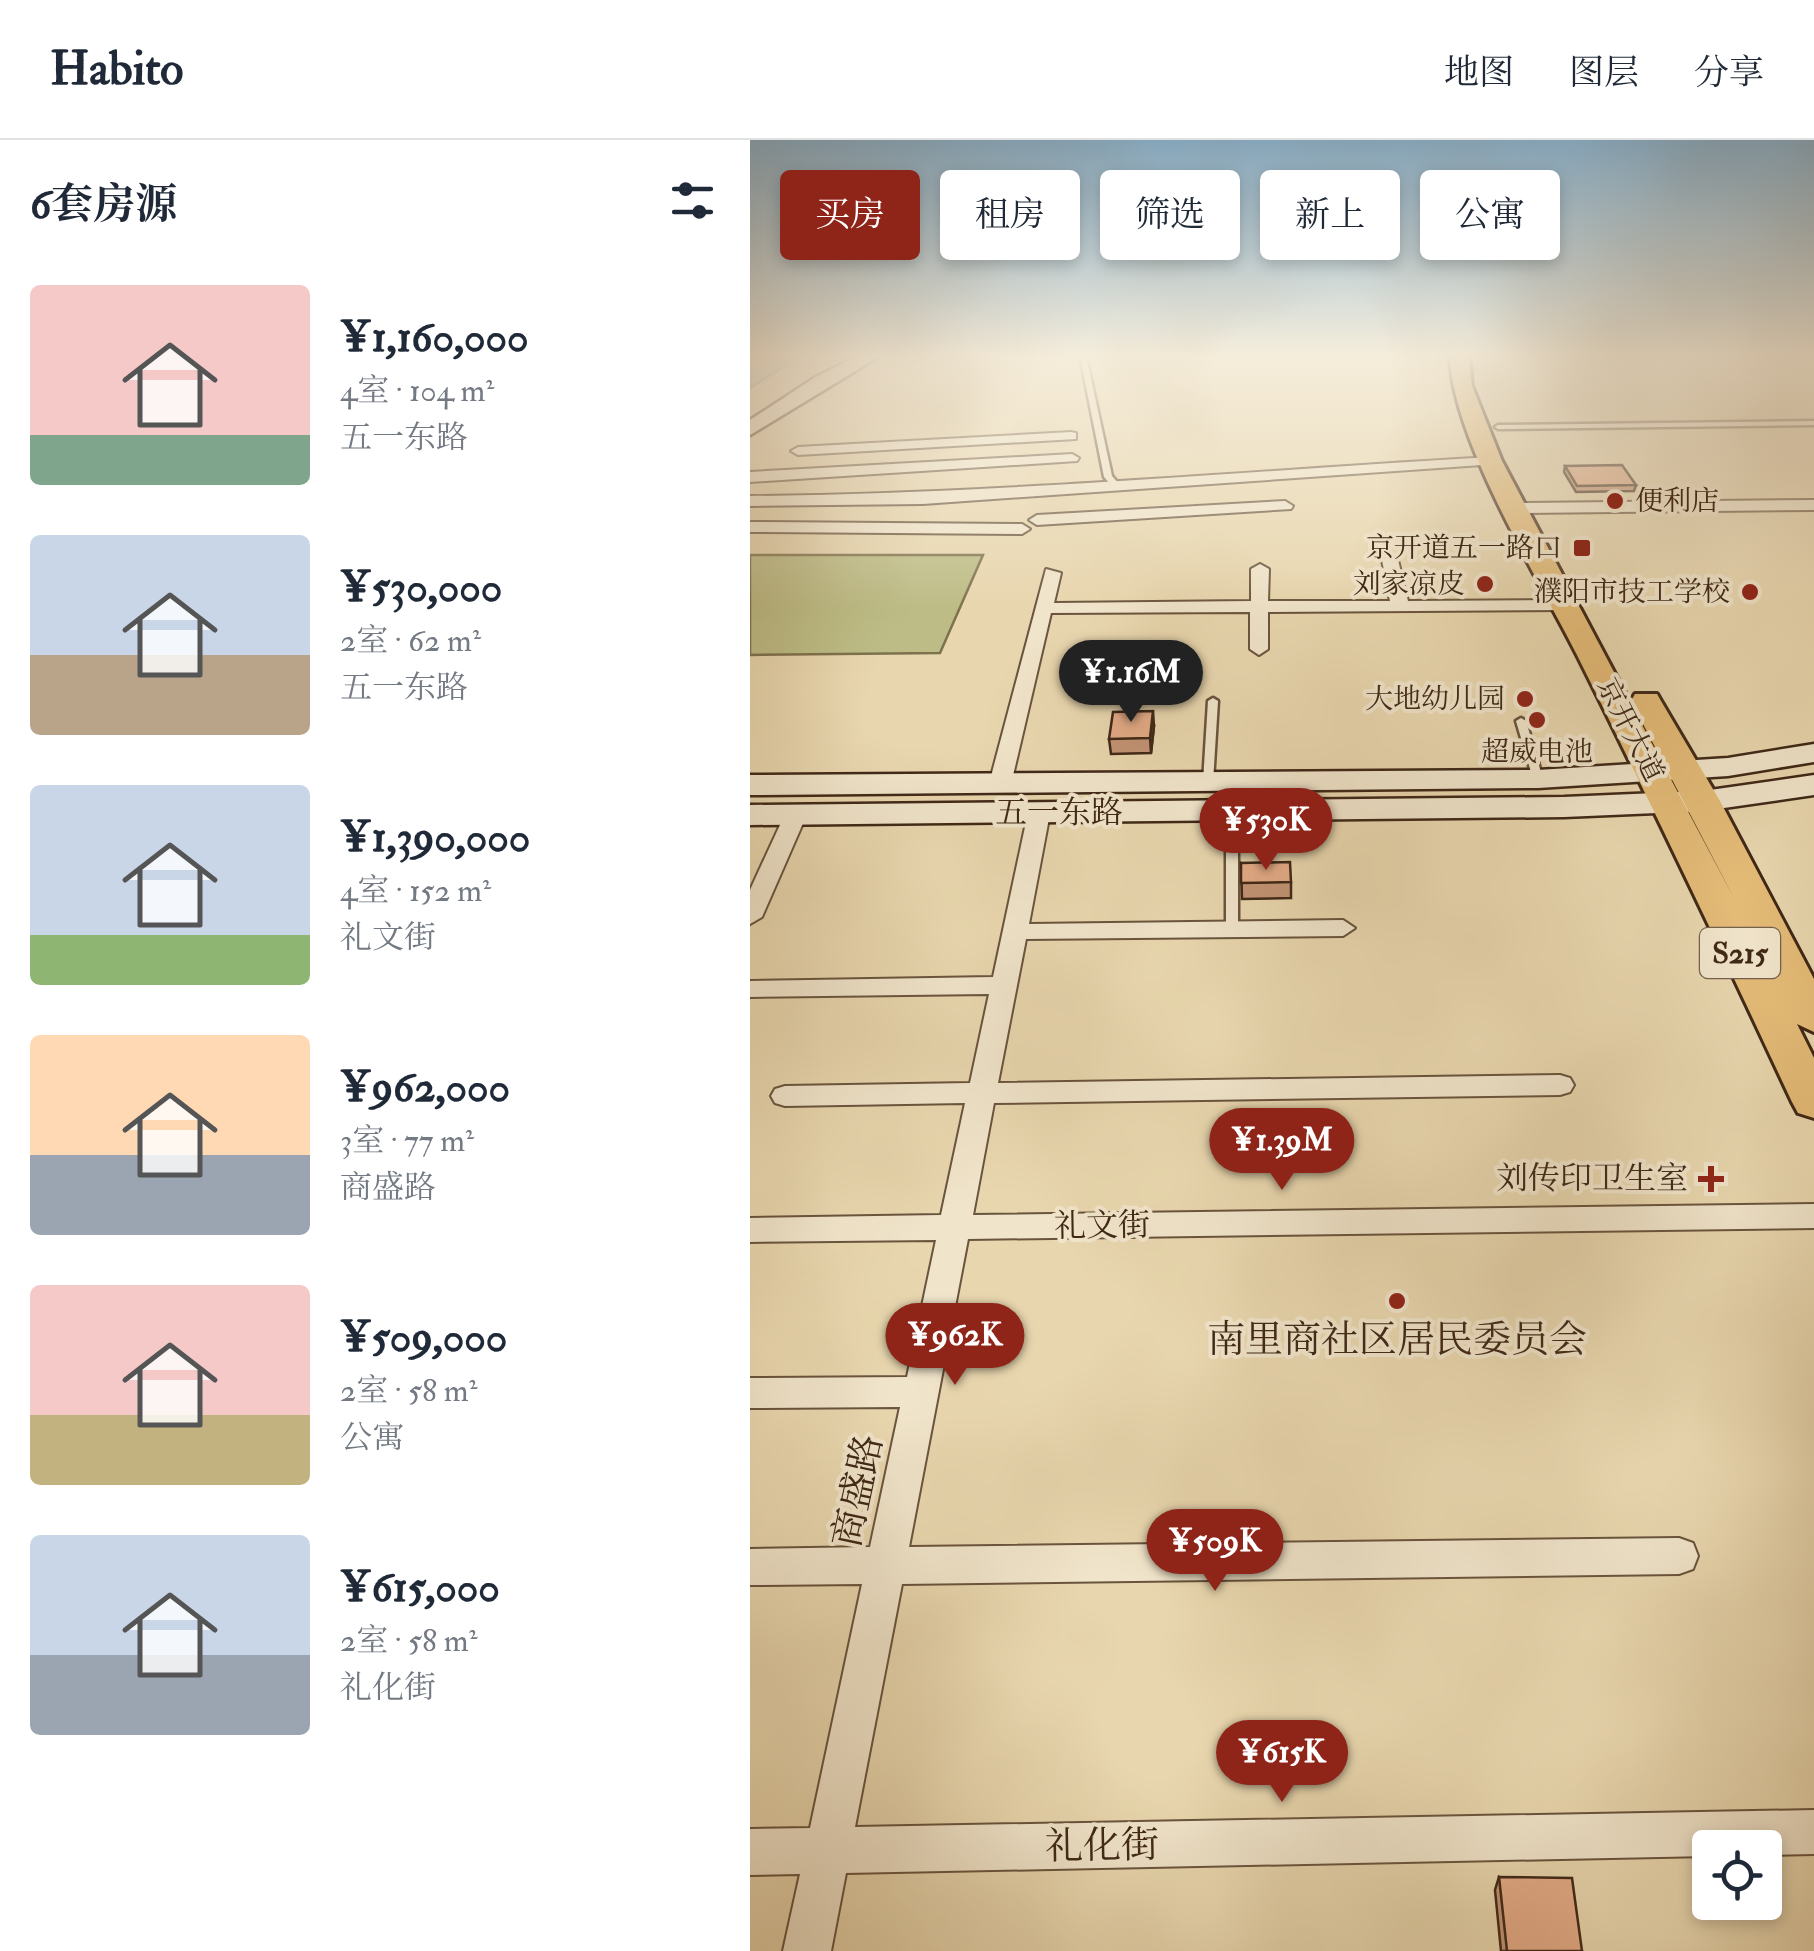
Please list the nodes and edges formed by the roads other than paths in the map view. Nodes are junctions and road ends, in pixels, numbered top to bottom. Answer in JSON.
{"nodes":[{"id":1,"x":991,"y":441,"type":"edge"},
{"id":2,"x":1101,"y":441,"type":"edge"},
{"id":3,"x":1483,"y":441,"type":"edge"},
{"id":4,"x":1503,"y":441,"type":"edge"},
{"id":5,"x":929,"y":444,"type":"junction"},
{"id":6,"x":798,"y":451,"type":"dead end"},
{"id":7,"x":1072,"y":458,"type":"dead end"},
{"id":8,"x":1491,"y":461,"type":"junction"},
{"id":9,"x":926,"y":467,"type":"junction"},
{"id":10,"x":750,"y":477,"type":"edge"},
{"id":11,"x":1114,"y":483,"type":"junction"},
{"id":12,"x":1040,"y":490,"type":"junction"},
{"id":13,"x":923,"y":499,"type":"junction"},
{"id":14,"x":750,"y":501,"type":"edge"},
{"id":15,"x":833,"y":501,"type":"junction"},
{"id":16,"x":1285,"y":506,"type":"dead end"},
{"id":17,"x":1814,"y":506,"type":"edge"},
{"id":18,"x":1528,"y":508,"type":"junction"},
{"id":19,"x":750,"y":528,"type":"edge"},
{"id":20,"x":813,"y":528,"type":"junction"},
{"id":21,"x":1031,"y":528,"type":"junction"},
{"id":22,"x":797,"y":550,"type":"dead end"},
{"id":23,"x":1390,"y":560,"type":"dead end"},
{"id":24,"x":1260,"y":569,"type":"dead end"},
{"id":25,"x":1052,"y":572,"type":"dead end"},
{"id":26,"x":1566,"y":605,"type":"junction"},
{"id":27,"x":1400,"y":606,"type":"junction"},
{"id":28,"x":1260,"y":607,"type":"junction"},
{"id":29,"x":1043,"y":608,"type":"junction"},
{"id":30,"x":1259,"y":650,"type":"dead end"},
{"id":31,"x":1212,"y":701,"type":"dead end"},
{"id":32,"x":1521,"y":720,"type":"dead end"},
{"id":33,"x":1814,"y":753,"type":"edge"},
{"id":34,"x":1538,"y":779,"type":"junction"},
{"id":35,"x":1208,"y":782,"type":"junction"},
{"id":36,"x":1000,"y":784,"type":"junction"},
{"id":37,"x":750,"y":785,"type":"edge"},
{"id":38,"x":1814,"y":785,"type":"edge"},
{"id":39,"x":1677,"y":787,"type":"junction"},
{"id":40,"x":1232,"y":811,"type":"junction"},
{"id":41,"x":1039,"y":813,"type":"junction"},
{"id":42,"x":750,"y":814,"type":"edge"},
{"id":43,"x":796,"y":814,"type":"junction"},
{"id":44,"x":750,"y":917,"type":"edge"},
{"id":45,"x":1232,"y":928,"type":"junction"},
{"id":46,"x":1343,"y":928,"type":"dead end"},
{"id":47,"x":1016,"y":932,"type":"junction"},
{"id":48,"x":1006,"y":985,"type":"junction"},
{"id":49,"x":750,"y":989,"type":"edge"},
{"id":50,"x":1814,"y":1018,"type":"edge"},
{"id":51,"x":1560,"y":1085,"type":"dead end"},
{"id":52,"x":983,"y":1094,"type":"junction"},
{"id":53,"x":786,"y":1096,"type":"dead end"},
{"id":54,"x":1814,"y":1102,"type":"edge"},
{"id":55,"x":1814,"y":1216,"type":"edge"},
{"id":56,"x":954,"y":1228,"type":"junction"},
{"id":57,"x":750,"y":1230,"type":"edge"},
{"id":58,"x":922,"y":1392,"type":"junction"},
{"id":59,"x":750,"y":1393,"type":"edge"},
{"id":60,"x":1679,"y":1556,"type":"dead end"},
{"id":61,"x":886,"y":1563,"type":"junction"},
{"id":62,"x":750,"y":1567,"type":"edge"},
{"id":63,"x":1814,"y":1832,"type":"edge"},
{"id":64,"x":750,"y":1852,"type":"edge"},
{"id":65,"x":828,"y":1852,"type":"junction"},
{"id":66,"x":807,"y":1951,"type":"edge"}],
"edges":[{"from":1,"to":5,"type":"street"},
{"from":2,"to":11,"type":"lane"},
{"from":3,"to":8,"type":"main road","name":"京开大道","number":"S215"},
{"from":4,"to":18,"type":"main road","name":"京开大道","number":"S215"},
{"from":5,"to":6,"type":"street"},
{"from":5,"to":9,"type":"street"},
{"from":7,"to":9,"type":"street"},
{"from":8,"to":11,"type":"street"},
{"from":8,"to":18,"type":"main road","name":"京开大道","number":"S215"},
{"from":9,"to":10,"type":"street"},
{"from":9,"to":13,"type":"street"},
{"from":11,"to":12,"type":"street"},
{"from":12,"to":13,"type":"street"},
{"from":12,"to":21,"type":"street"},
{"from":13,"to":15,"type":"street"},
{"from":14,"to":15,"type":"street"},
{"from":15,"to":20,"type":"street"},
{"from":16,"to":21,"type":"street"},
{"from":17,"to":18,"type":"street"},
{"from":18,"to":26,"type":"main road","name":"京开大道","number":"S215"},
{"from":18,"to":39,"type":"main road","name":"京开大道","number":"S215"},
{"from":19,"to":20,"type":"street"},
{"from":20,"to":21,"type":"street"},
{"from":20,"to":22,"type":"street"},
{"from":23,"to":27,"type":"street"},
{"from":24,"to":28,"type":"street"},
{"from":25,"to":29,"type":"street"},
{"from":26,"to":27,"type":"street"},
{"from":26,"to":39,"type":"main road","name":"京开大道","number":"S215"},
{"from":27,"to":28,"type":"street"},
{"from":28,"to":29,"type":"street"},
{"from":28,"to":30,"type":"street"},
{"from":29,"to":36,"type":"street"},
{"from":31,"to":35,"type":"lane"},
{"from":32,"to":34,"type":"lane"},
{"from":33,"to":39,"type":"street"},
{"from":34,"to":35,"type":"street","name":"五一东路"},
{"from":34,"to":39,"type":"street","name":"五一东路"},
{"from":35,"to":36,"type":"street","name":"五一东路"},
{"from":36,"to":37,"type":"street","name":"五一东路"},
{"from":38,"to":39,"type":"street"},
{"from":39,"to":40,"type":"street","name":"五一东路"},
{"from":39,"to":50,"type":"main road","name":"京开大道","number":"S215"},
{"from":39,"to":54,"type":"main road","name":"京开大道","number":"S215"},
{"from":40,"to":41,"type":"street","name":"五一东路"},
{"from":40,"to":45,"type":"lane"},
{"from":41,"to":43,"type":"street","name":"五一东路"},
{"from":41,"to":47,"type":"street","name":"商盛路"},
{"from":42,"to":43,"type":"street","name":"五一东路"},
{"from":43,"to":44,"type":"street"},
{"from":45,"to":46,"type":"street"},
{"from":45,"to":47,"type":"street"},
{"from":47,"to":48,"type":"street","name":"商盛路"},
{"from":48,"to":49,"type":"street"},
{"from":48,"to":52,"type":"street","name":"商盛路"},
{"from":51,"to":52,"type":"street"},
{"from":52,"to":53,"type":"street"},
{"from":52,"to":56,"type":"street","name":"商盛路"},
{"from":55,"to":56,"type":"street","name":"礼文街"},
{"from":56,"to":57,"type":"street","name":"礼文街"},
{"from":56,"to":58,"type":"street","name":"商盛路"},
{"from":58,"to":59,"type":"street"},
{"from":58,"to":61,"type":"street","name":"商盛路"},
{"from":60,"to":61,"type":"street"},
{"from":61,"to":62,"type":"street"},
{"from":61,"to":65,"type":"street","name":"商盛路"},
{"from":63,"to":65,"type":"street","name":"礼化街"},
{"from":64,"to":65,"type":"street","name":"礼化街"},
{"from":65,"to":66,"type":"street","name":"商盛路"}]}
